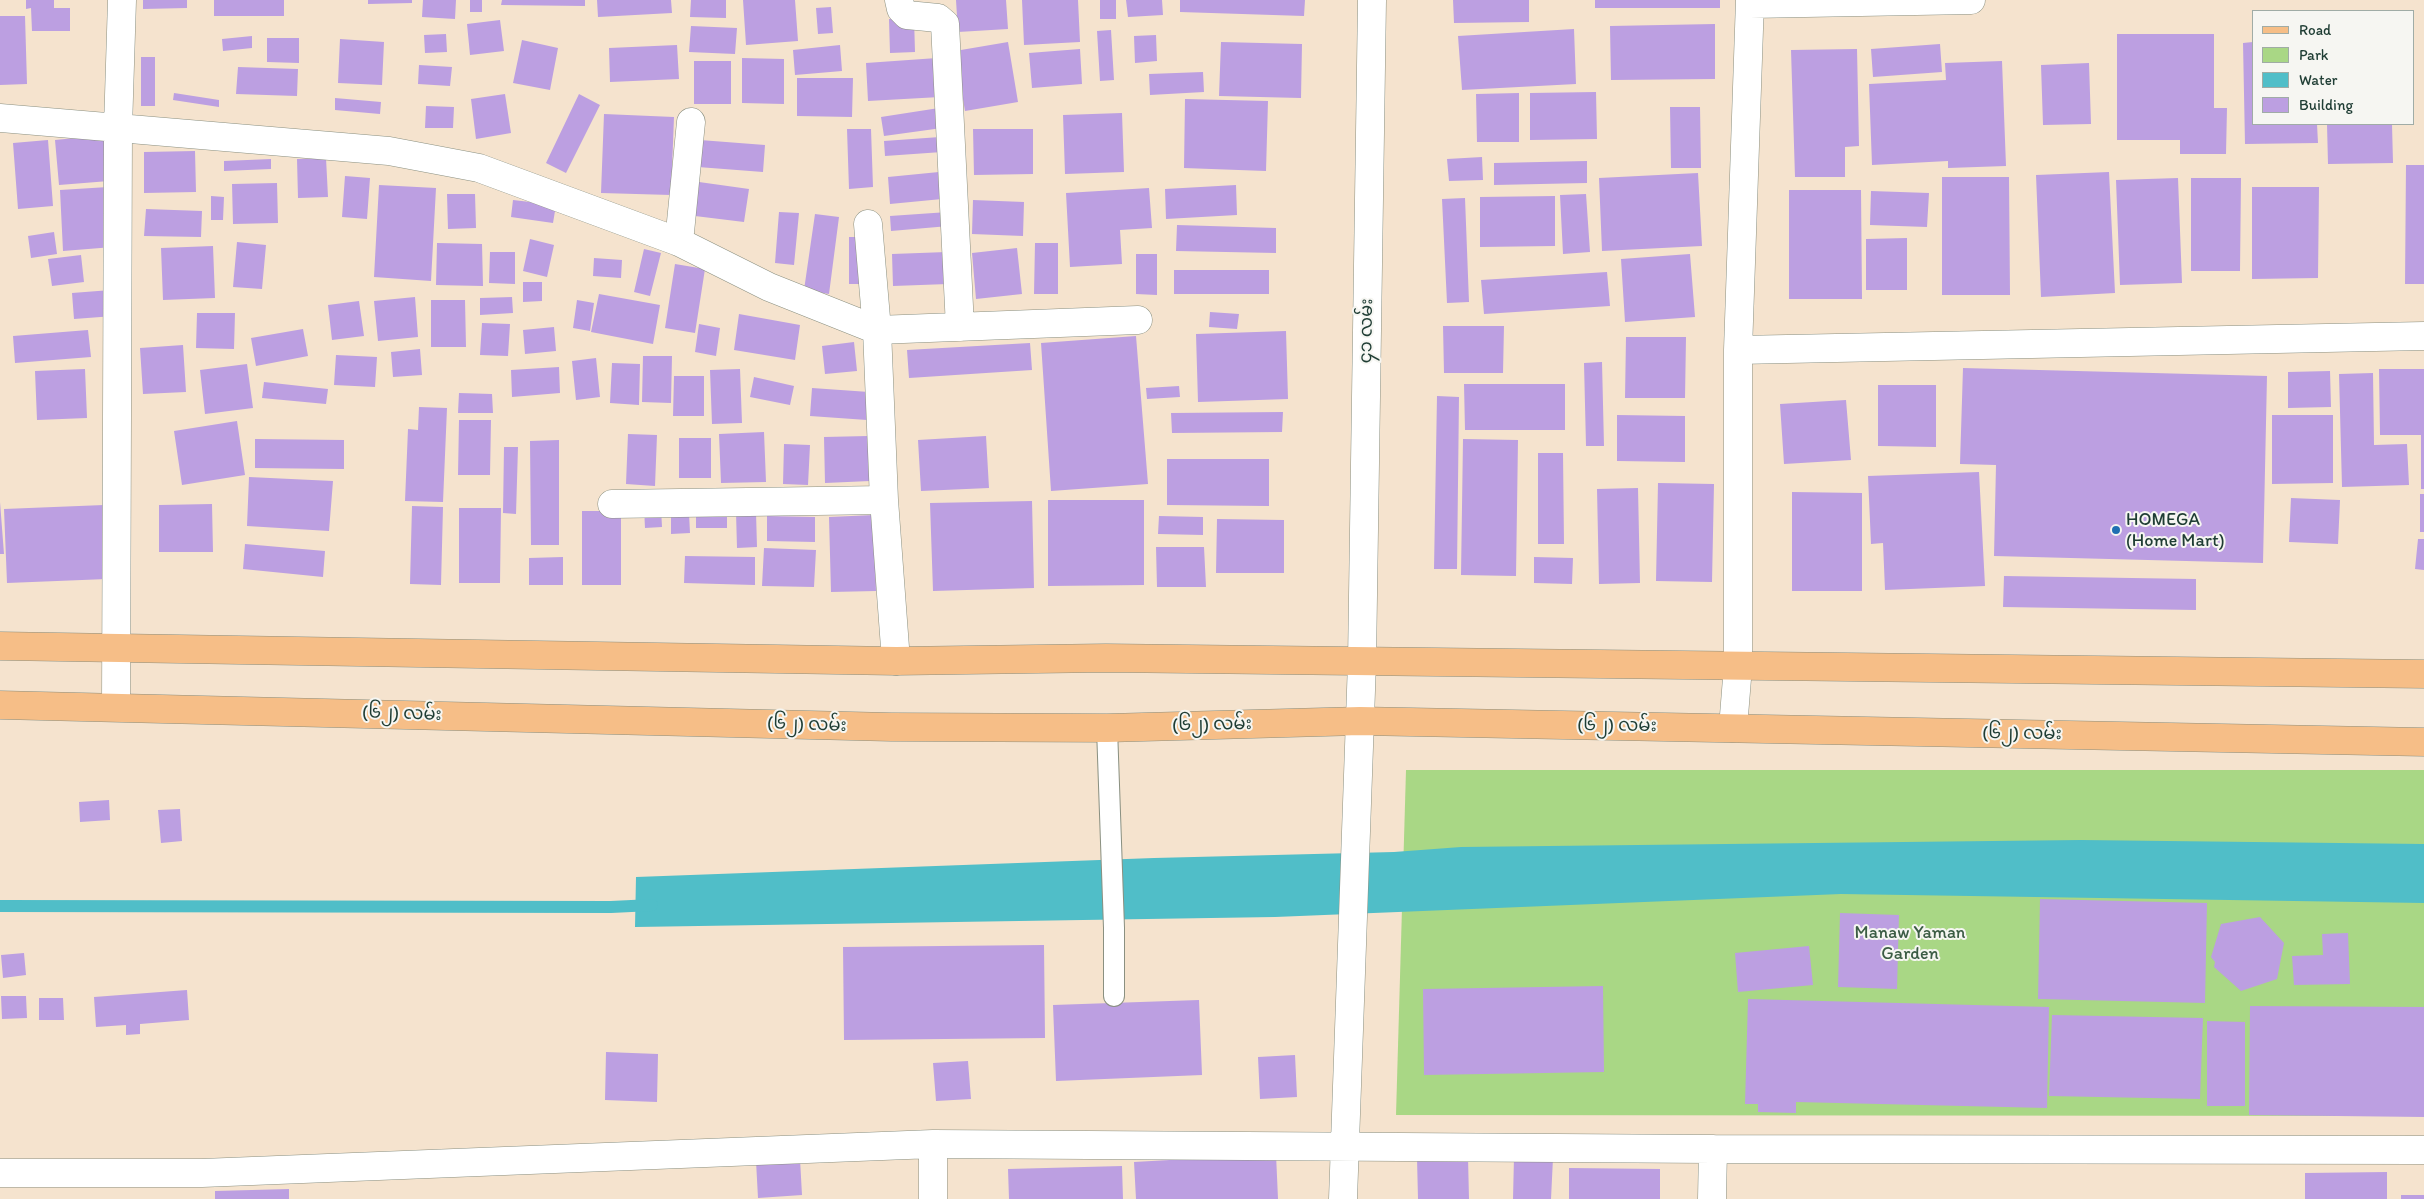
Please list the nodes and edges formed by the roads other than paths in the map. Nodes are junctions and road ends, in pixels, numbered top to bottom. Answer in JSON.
{"nodes":[{"id":1,"x":122,"y":0,"type":"edge"},
{"id":2,"x":899,"y":0,"type":"edge"},
{"id":3,"x":1372,"y":0,"type":"edge"},
{"id":4,"x":1971,"y":0,"type":"edge"},
{"id":5,"x":1750,"y":2,"type":"edge"},
{"id":6,"x":0,"y":118,"type":"edge"},
{"id":7,"x":691,"y":122,"type":"dead end"},
{"id":8,"x":118,"y":128,"type":"junction"},
{"id":9,"x":868,"y":224,"type":"dead end"},
{"id":10,"x":679,"y":242,"type":"junction"},
{"id":11,"x":1138,"y":320,"type":"dead end"},
{"id":12,"x":960,"y":327,"type":"junction"},
{"id":13,"x":877,"y":330,"type":"junction"},
{"id":14,"x":2424,"y":336,"type":"edge"},
{"id":15,"x":1738,"y":350,"type":"junction"},
{"id":16,"x":884,"y":500,"type":"junction"},
{"id":17,"x":612,"y":504,"type":"dead end"},
{"id":18,"x":0,"y":646,"type":"edge"},
{"id":19,"x":116,"y":646,"type":"junction"},
{"id":20,"x":896,"y":660,"type":"junction"},
{"id":21,"x":1362,"y":662,"type":"junction"},
{"id":22,"x":1738,"y":666,"type":"junction"},
{"id":23,"x":2424,"y":674,"type":"edge"},
{"id":24,"x":0,"y":705,"type":"edge"},
{"id":25,"x":116,"y":707,"type":"junction"},
{"id":26,"x":1360,"y":721,"type":"junction"},
{"id":27,"x":1107,"y":728,"type":"junction"},
{"id":28,"x":1733,"y":728,"type":"junction"},
{"id":29,"x":2424,"y":742,"type":"edge"},
{"id":30,"x":1114,"y":996,"type":"dead end"},
{"id":31,"x":933,"y":1144,"type":"junction"},
{"id":32,"x":1344,"y":1146,"type":"junction"},
{"id":33,"x":1713,"y":1149,"type":"junction"},
{"id":34,"x":2424,"y":1150,"type":"edge"},
{"id":35,"x":0,"y":1173,"type":"edge"},
{"id":36,"x":933,"y":1199,"type":"edge"},
{"id":37,"x":1343,"y":1199,"type":"edge"},
{"id":38,"x":1712,"y":1199,"type":"edge"}],
"edges":[{"from":1,"to":8,"type":"street"},
{"from":2,"to":12,"type":"street"},
{"from":3,"to":21,"type":"street","name":"၄၁ လမ်း"},
{"from":4,"to":5,"type":"street"},
{"from":5,"to":15,"type":"street"},
{"from":6,"to":8,"type":"street"},
{"from":7,"to":10,"type":"street"},
{"from":8,"to":10,"type":"street"},
{"from":8,"to":19,"type":"street"},
{"from":9,"to":13,"type":"street"},
{"from":10,"to":13,"type":"street"},
{"from":11,"to":12,"type":"street"},
{"from":12,"to":13,"type":"street"},
{"from":13,"to":16,"type":"street"},
{"from":14,"to":15,"type":"street"},
{"from":15,"to":22,"type":"street"},
{"from":16,"to":17,"type":"street"},
{"from":16,"to":20,"type":"street"},
{"from":18,"to":19,"type":"main road"},
{"from":19,"to":20,"type":"main road"},
{"from":19,"to":25,"type":"street"},
{"from":20,"to":21,"type":"main road"},
{"from":21,"to":22,"type":"main road"},
{"from":21,"to":26,"type":"street","name":"၄၁ လမ်း"},
{"from":22,"to":23,"type":"main road"},
{"from":22,"to":28,"type":"street"},
{"from":24,"to":25,"type":"main road","name":"(၆၂) လမ်း"},
{"from":25,"to":27,"type":"main road","name":"(၆၂) လမ်း"},
{"from":26,"to":27,"type":"main road","name":"(၆၂) လမ်း"},
{"from":26,"to":28,"type":"main road","name":"(၆၂) လမ်း"},
{"from":26,"to":32,"type":"street","name":"၄၁ လမ်း"},
{"from":27,"to":30,"type":"lane"},
{"from":28,"to":29,"type":"main road","name":"(၆၂) လမ်း"},
{"from":31,"to":32,"type":"street"},
{"from":31,"to":35,"type":"street"},
{"from":31,"to":36,"type":"street"},
{"from":32,"to":33,"type":"street"},
{"from":32,"to":37,"type":"street","name":"၄၁ လမ်း"},
{"from":33,"to":34,"type":"street"},
{"from":33,"to":38,"type":"street"}]}
